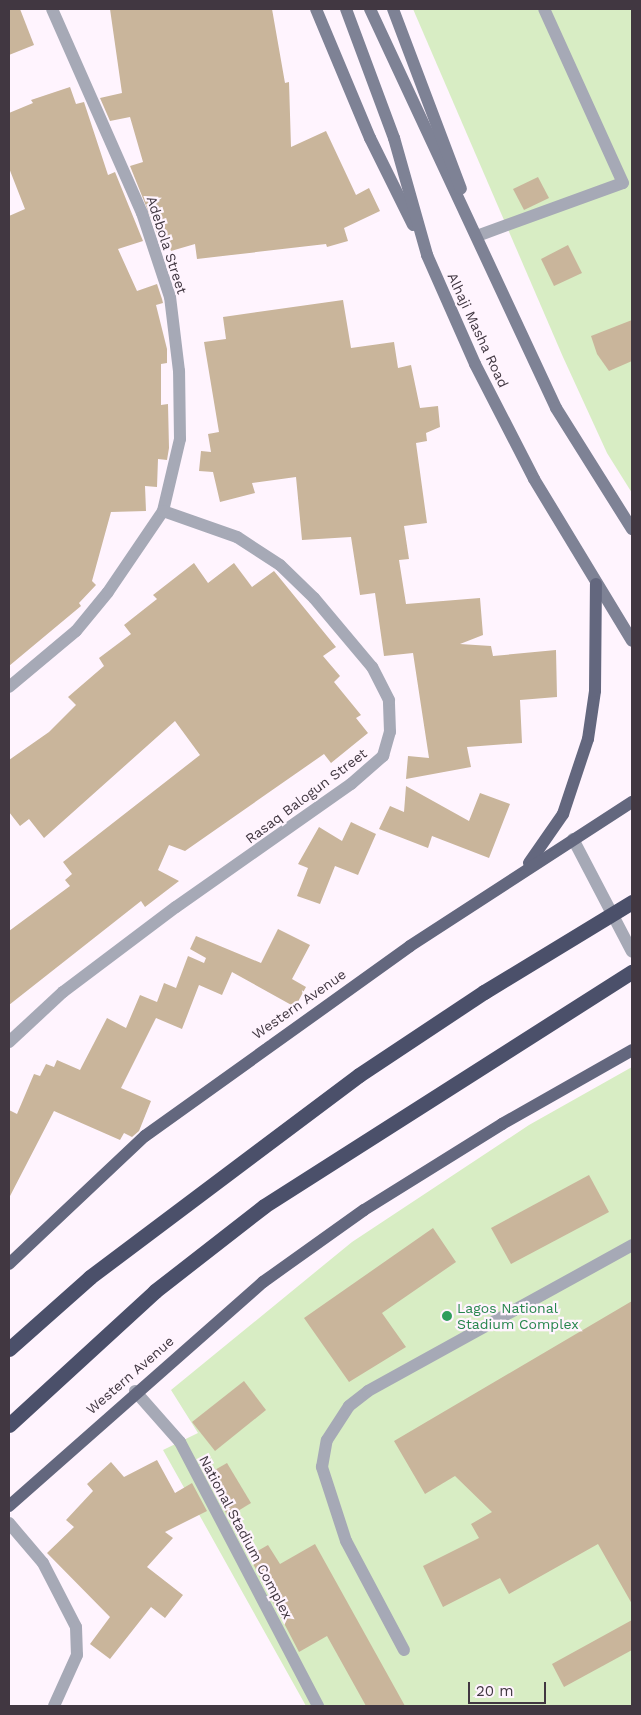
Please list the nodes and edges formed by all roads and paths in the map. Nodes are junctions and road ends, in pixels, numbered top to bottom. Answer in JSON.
{"nodes":[{"id":1,"x":52,"y":9,"type":"edge"},
{"id":2,"x":316,"y":9,"type":"edge"},
{"id":3,"x":346,"y":9,"type":"edge"},
{"id":4,"x":370,"y":9,"type":"edge"},
{"id":5,"x":393,"y":9,"type":"edge"},
{"id":6,"x":544,"y":9,"type":"edge"},
{"id":7,"x":628,"y":181,"type":"edge"},
{"id":8,"x":478,"y":236,"type":"junction"},
{"id":9,"x":428,"y":255,"type":"junction"},
{"id":10,"x":163,"y":511,"type":"junction"},
{"id":11,"x":632,"y":529,"type":"edge"},
{"id":12,"x":596,"y":584,"type":"junction"},
{"id":13,"x":632,"y":641,"type":"edge"},
{"id":14,"x":9,"y":687,"type":"edge"},
{"id":15,"x":632,"y":802,"type":"edge"},
{"id":16,"x":572,"y":839,"type":"junction"},
{"id":17,"x":525,"y":869,"type":"junction"},
{"id":18,"x":632,"y":902,"type":"edge"},
{"id":19,"x":632,"y":952,"type":"edge"},
{"id":20,"x":632,"y":972,"type":"edge"},
{"id":21,"x":9,"y":1042,"type":"edge"},
{"id":22,"x":632,"y":1050,"type":"edge"},
{"id":23,"x":632,"y":1245,"type":"edge"},
{"id":24,"x":9,"y":1264,"type":"edge"},
{"id":25,"x":9,"y":1349,"type":"edge"},
{"id":26,"x":135,"y":1391,"type":"junction"},
{"id":27,"x":9,"y":1426,"type":"edge"},
{"id":28,"x":9,"y":1506,"type":"edge"},
{"id":29,"x":9,"y":1524,"type":"edge"},
{"id":30,"x":404,"y":1650,"type":"dead end"},
{"id":31,"x":54,"y":1706,"type":"edge"},
{"id":32,"x":318,"y":1706,"type":"edge"}],
"edges":[{"from":1,"to":10,"type":"street","name":"Adebola Street"},
{"from":2,"to":9,"type":"street"},
{"from":3,"to":9,"type":"street","name":"Alhaji Masha Road"},
{"from":4,"to":8,"type":"street"},
{"from":5,"to":8,"type":"street"},
{"from":6,"to":7,"type":"street"},
{"from":7,"to":8,"type":"street"},
{"from":8,"to":11,"type":"street"},
{"from":9,"to":12,"type":"street","name":"Alhaji Masha Road"},
{"from":10,"to":14,"type":"street","name":"Adebola Street"},
{"from":10,"to":21,"type":"street","name":"Rasaq Balogun Street"},
{"from":12,"to":13,"type":"street","name":"Alhaji Masha Road"},
{"from":12,"to":17,"type":"main road"},
{"from":15,"to":16,"type":"main road","name":"Western Avenue"},
{"from":16,"to":17,"type":"main road","name":"Western Avenue"},
{"from":16,"to":19,"type":"street"},
{"from":17,"to":24,"type":"main road","name":"Western Avenue"},
{"from":18,"to":25,"type":"highway"},
{"from":20,"to":27,"type":"highway"},
{"from":22,"to":26,"type":"main road","name":"Western Avenue"},
{"from":23,"to":30,"type":"street"},
{"from":26,"to":28,"type":"main road","name":"Western Avenue"},
{"from":26,"to":32,"type":"street","name":"National Stadium Complex"},
{"from":29,"to":31,"type":"street"}]}
